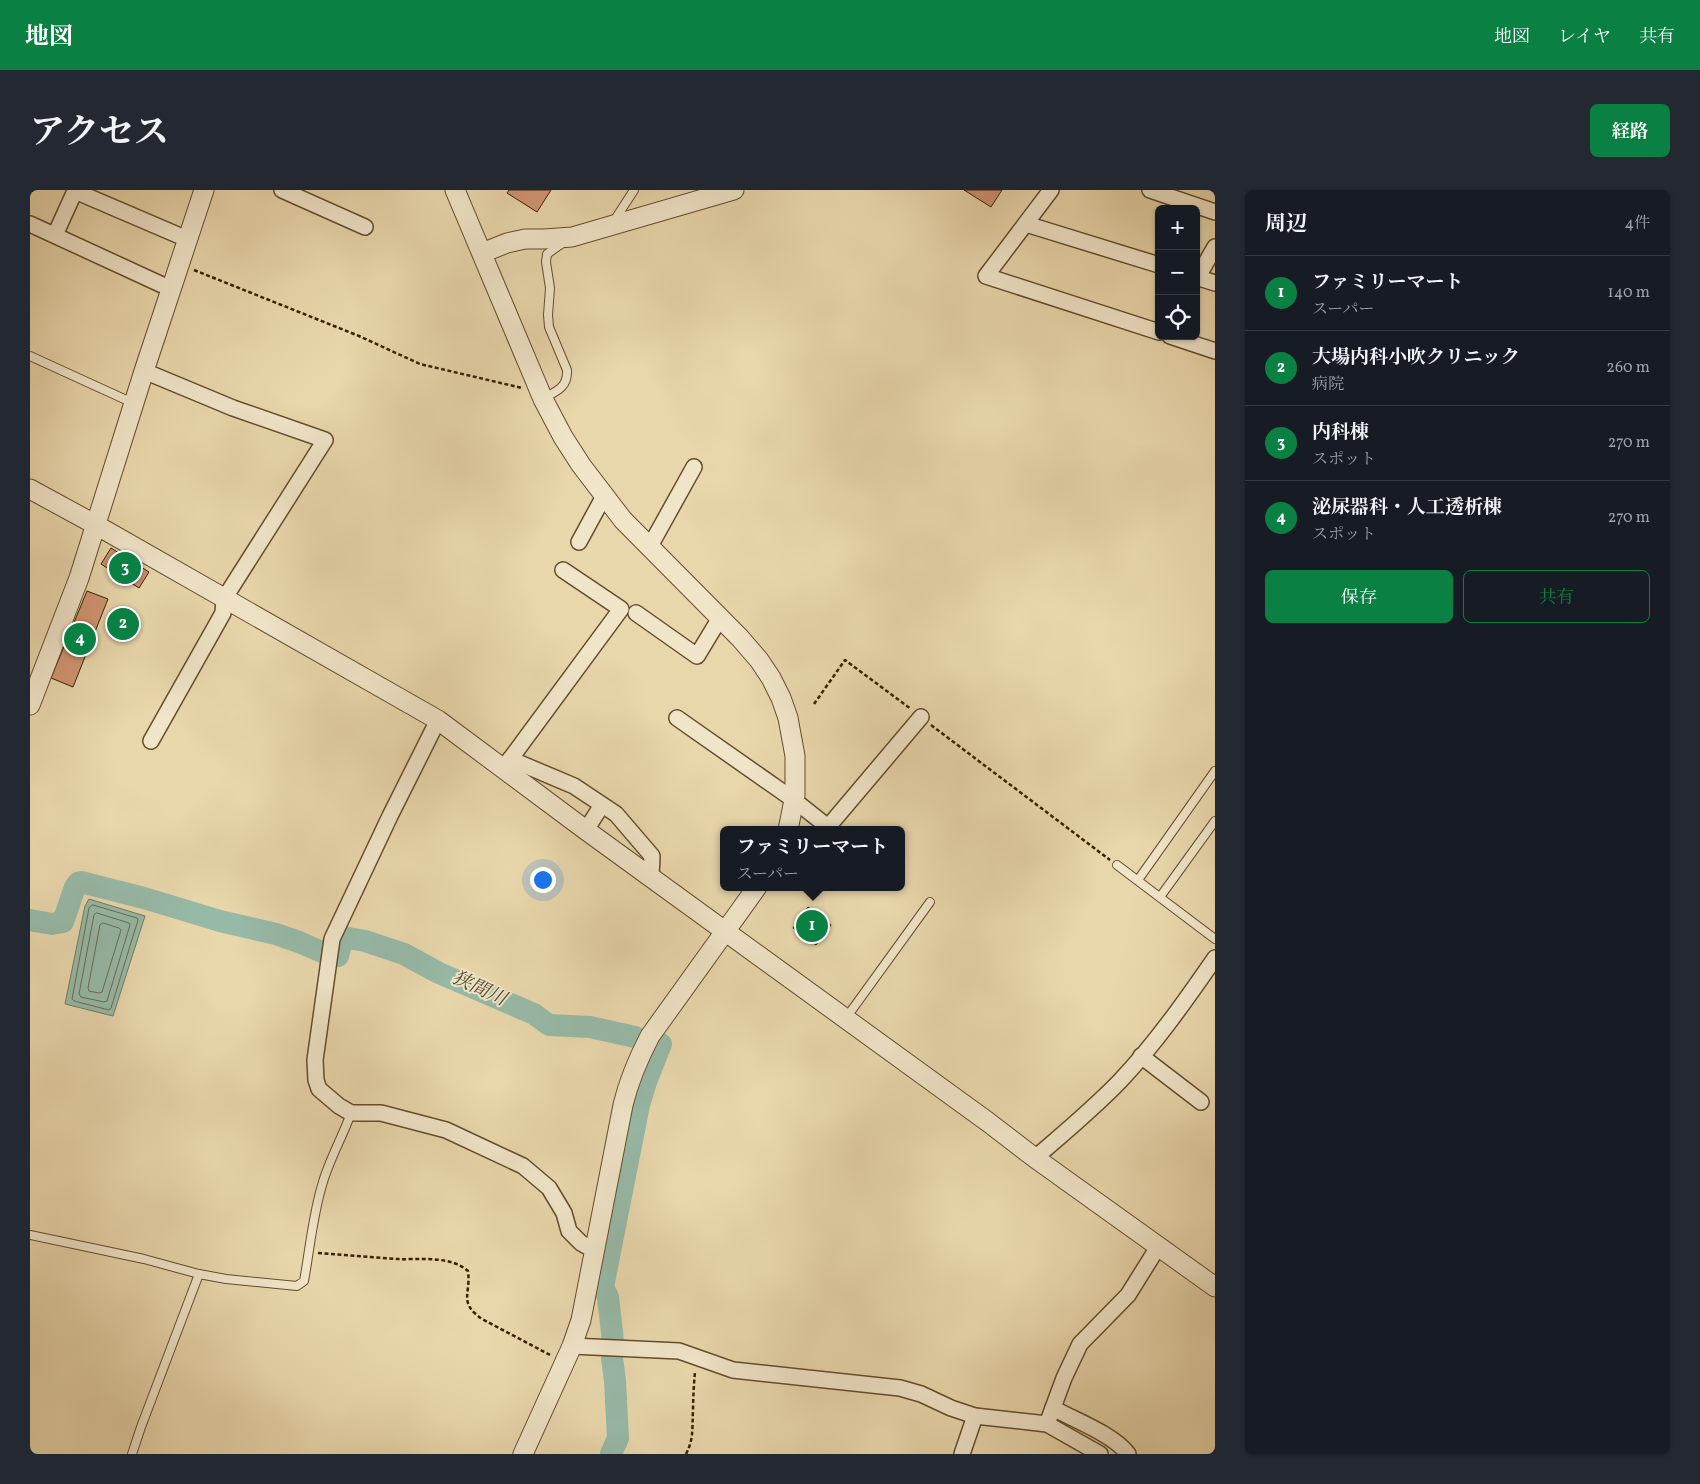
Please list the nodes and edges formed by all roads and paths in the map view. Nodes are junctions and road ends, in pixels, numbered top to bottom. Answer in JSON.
{"nodes":[{"id":1,"x":204,"y":190,"type":"edge"},
{"id":2,"x":282,"y":190,"type":"edge"},
{"id":3,"x":455,"y":190,"type":"edge"},
{"id":4,"x":634,"y":190,"type":"edge"},
{"id":5,"x":734,"y":190,"type":"edge"},
{"id":6,"x":1051,"y":190,"type":"edge"},
{"id":7,"x":1150,"y":190,"type":"edge"},
{"id":8,"x":1215,"y":212,"type":"edge"},
{"id":9,"x":30,"y":224,"type":"edge"},
{"id":10,"x":1026,"y":224,"type":"junction"},
{"id":11,"x":611,"y":225,"type":"junction"},
{"id":12,"x":365,"y":227,"type":"dead end"},
{"id":13,"x":55,"y":236,"type":"junction"},
{"id":14,"x":572,"y":237,"type":"junction"},
{"id":15,"x":187,"y":239,"type":"junction"},
{"id":16,"x":1215,"y":247,"type":"edge"},
{"id":17,"x":482,"y":253,"type":"junction"},
{"id":18,"x":179,"y":264,"type":"junction"},
{"id":19,"x":1155,"y":264,"type":"edge"},
{"id":20,"x":1200,"y":273,"type":"edge"},
{"id":21,"x":1200,"y":279,"type":"edge"},
{"id":22,"x":1215,"y":283,"type":"edge"},
{"id":23,"x":171,"y":288,"type":"junction"},
{"id":24,"x":1155,"y":331,"type":"edge"},
{"id":25,"x":1182,"y":340,"type":"edge"},
{"id":26,"x":1215,"y":351,"type":"edge"},
{"id":27,"x":30,"y":356,"type":"edge"},
{"id":28,"x":144,"y":371,"type":"junction"},
{"id":29,"x":542,"y":396,"type":"junction"},
{"id":30,"x":134,"y":403,"type":"junction"},
{"id":31,"x":694,"y":467,"type":"dead end"},
{"id":32,"x":30,"y":490,"type":"edge"},
{"id":33,"x":604,"y":496,"type":"junction"},
{"id":34,"x":96,"y":525,"type":"junction"},
{"id":35,"x":579,"y":542,"type":"dead end"},
{"id":36,"x":649,"y":548,"type":"junction"},
{"id":37,"x":564,"y":570,"type":"dead end"},
{"id":38,"x":224,"y":598,"type":"junction"},
{"id":39,"x":636,"y":613,"type":"dead end"},
{"id":40,"x":720,"y":618,"type":"junction"},
{"id":41,"x":814,"y":704,"type":"dead end"},
{"id":42,"x":30,"y":705,"type":"edge"},
{"id":43,"x":921,"y":717,"type":"junction"},
{"id":44,"x":678,"y":718,"type":"dead end"},
{"id":45,"x":438,"y":720,"type":"junction"},
{"id":46,"x":150,"y":740,"type":"dead end"},
{"id":47,"x":506,"y":764,"type":"junction"},
{"id":48,"x":1215,"y":771,"type":"edge"},
{"id":49,"x":794,"y":800,"type":"junction"},
{"id":50,"x":602,"y":805,"type":"junction"},
{"id":51,"x":1215,"y":821,"type":"edge"},
{"id":52,"x":789,"y":826,"type":"edge"},
{"id":53,"x":826,"y":826,"type":"edge"},
{"id":54,"x":830,"y":826,"type":"edge"},
{"id":55,"x":586,"y":830,"type":"junction"},
{"id":56,"x":1117,"y":865,"type":"joint"},
{"id":57,"x":651,"y":877,"type":"junction"},
{"id":58,"x":1138,"y":880,"type":"junction"},
{"id":59,"x":754,"y":891,"type":"edge"},
{"id":60,"x":1160,"y":898,"type":"junction"},
{"id":61,"x":930,"y":902,"type":"dead end"},
{"id":62,"x":726,"y":930,"type":"junction"},
{"id":63,"x":1215,"y":939,"type":"edge"},
{"id":64,"x":1215,"y":958,"type":"edge"},
{"id":65,"x":846,"y":1018,"type":"junction"},
{"id":66,"x":1141,"y":1056,"type":"junction"},
{"id":67,"x":1201,"y":1102,"type":"dead end"},
{"id":68,"x":351,"y":1113,"type":"junction"},
{"id":69,"x":1035,"y":1158,"type":"junction"},
{"id":70,"x":30,"y":1235,"type":"edge"},
{"id":71,"x":1158,"y":1247,"type":"junction"},
{"id":72,"x":595,"y":1251,"type":"junction"},
{"id":73,"x":309,"y":1252,"type":"junction"},
{"id":74,"x":199,"y":1274,"type":"junction"},
{"id":75,"x":1215,"y":1287,"type":"edge"},
{"id":76,"x":568,"y":1354,"type":"junction"},
{"id":77,"x":696,"y":1357,"type":"junction"},
{"id":78,"x":1053,"y":1408,"type":"junction"},
{"id":79,"x":975,"y":1416,"type":"junction"},
{"id":80,"x":1047,"y":1424,"type":"junction"},
{"id":81,"x":132,"y":1454,"type":"edge"},
{"id":82,"x":523,"y":1454,"type":"edge"},
{"id":83,"x":686,"y":1454,"type":"edge"},
{"id":84,"x":962,"y":1454,"type":"edge"},
{"id":85,"x":1100,"y":1454,"type":"edge"},
{"id":86,"x":1128,"y":1454,"type":"edge"}],
"edges":[{"from":1,"to":15,"type":"street"},
{"from":2,"to":12,"type":"street"},
{"from":3,"to":17,"type":"street"},
{"from":4,"to":11,"type":"lane"},
{"from":5,"to":11,"type":"street"},
{"from":6,"to":10,"type":"street"},
{"from":7,"to":8,"type":"street"},
{"from":9,"to":13,"type":"street"},
{"from":10,"to":19,"type":"street"},
{"from":10,"to":24,"type":"street"},
{"from":11,"to":14,"type":"street"},
{"from":13,"to":15,"type":"street"},
{"from":13,"to":23,"type":"street"},
{"from":14,"to":17,"type":"street"},
{"from":14,"to":29,"type":"lane"},
{"from":15,"to":18,"type":"street"},
{"from":16,"to":20,"type":"street"},
{"from":17,"to":29,"type":"street"},
{"from":18,"to":23,"type":"street"},
{"from":18,"to":29,"type":"path"},
{"from":21,"to":22,"type":"street"},
{"from":23,"to":28,"type":"street"},
{"from":25,"to":26,"type":"street"},
{"from":27,"to":30,"type":"lane"},
{"from":28,"to":30,"type":"street"},
{"from":28,"to":38,"type":"street"},
{"from":29,"to":33,"type":"street"},
{"from":30,"to":34,"type":"street"},
{"from":31,"to":36,"type":"street"},
{"from":32,"to":34,"type":"street"},
{"from":33,"to":35,"type":"street"},
{"from":33,"to":36,"type":"street"},
{"from":34,"to":38,"type":"street"},
{"from":34,"to":42,"type":"street"},
{"from":36,"to":40,"type":"street"},
{"from":37,"to":47,"type":"street"},
{"from":38,"to":45,"type":"street"},
{"from":38,"to":46,"type":"street"},
{"from":39,"to":40,"type":"street"},
{"from":40,"to":49,"type":"street"},
{"from":41,"to":43,"type":"path"},
{"from":43,"to":54,"type":"street"},
{"from":43,"to":56,"type":"path"},
{"from":44,"to":49,"type":"street"},
{"from":45,"to":47,"type":"street"},
{"from":45,"to":68,"type":"street"},
{"from":47,"to":50,"type":"street"},
{"from":47,"to":55,"type":"street"},
{"from":48,"to":58,"type":"lane"},
{"from":49,"to":52,"type":"street"},
{"from":49,"to":53,"type":"street"},
{"from":50,"to":55,"type":"street"},
{"from":50,"to":57,"type":"street"},
{"from":51,"to":60,"type":"lane"},
{"from":55,"to":57,"type":"street"},
{"from":56,"to":58,"type":"lane"},
{"from":57,"to":62,"type":"street"},
{"from":58,"to":60,"type":"lane"},
{"from":59,"to":62,"type":"street"},
{"from":60,"to":63,"type":"lane"},
{"from":61,"to":65,"type":"lane"},
{"from":62,"to":65,"type":"street"},
{"from":62,"to":72,"type":"street"},
{"from":64,"to":66,"type":"street"},
{"from":65,"to":69,"type":"street"},
{"from":66,"to":67,"type":"street"},
{"from":66,"to":69,"type":"street"},
{"from":68,"to":72,"type":"street"},
{"from":68,"to":73,"type":"lane"},
{"from":69,"to":71,"type":"street"},
{"from":70,"to":74,"type":"lane"},
{"from":71,"to":75,"type":"street"},
{"from":71,"to":78,"type":"street"},
{"from":72,"to":76,"type":"street"},
{"from":73,"to":74,"type":"lane"},
{"from":73,"to":76,"type":"path"},
{"from":74,"to":81,"type":"lane"},
{"from":76,"to":77,"type":"street"},
{"from":76,"to":82,"type":"street"},
{"from":77,"to":79,"type":"street"},
{"from":77,"to":83,"type":"path"},
{"from":78,"to":80,"type":"street"},
{"from":78,"to":86,"type":"street"},
{"from":79,"to":80,"type":"street"},
{"from":79,"to":84,"type":"street"},
{"from":80,"to":85,"type":"street"}]}
